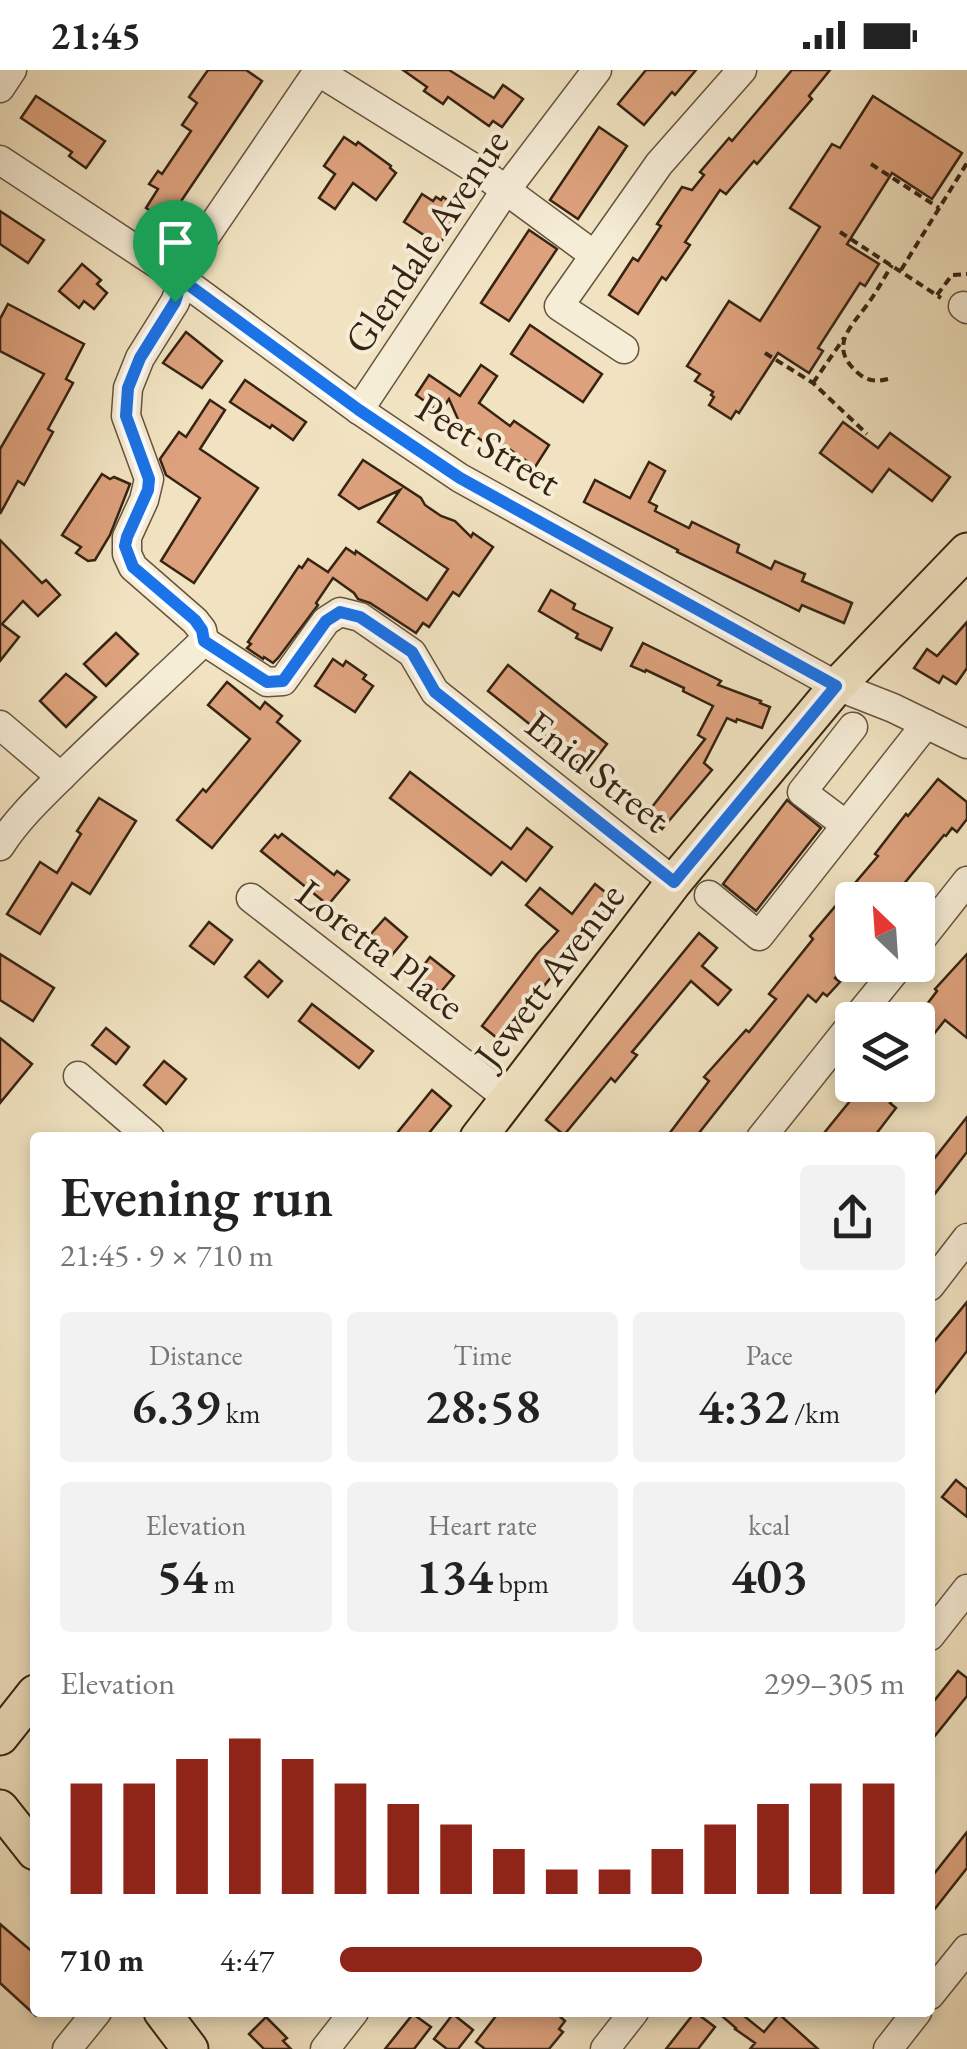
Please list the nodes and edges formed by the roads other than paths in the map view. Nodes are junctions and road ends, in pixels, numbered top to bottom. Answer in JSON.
{"nodes":[{"id":1,"x":12,"y":70,"type":"edge"},
{"id":2,"x":597,"y":70,"type":"edge"},
{"id":3,"x":742,"y":70,"type":"edge"},
{"id":4,"x":317,"y":71,"type":"edge"},
{"id":5,"x":0,"y":88,"type":"edge"},
{"id":6,"x":0,"y":160,"type":"edge"},
{"id":7,"x":505,"y":191,"type":"junction"},
{"id":8,"x":594,"y":255,"type":"junction"},
{"id":9,"x":182,"y":280,"type":"junction"},
{"id":10,"x":624,"y":349,"type":"dead end"},
{"id":11,"x":359,"y":410,"type":"junction"},
{"id":12,"x":967,"y":550,"type":"edge"},
{"id":13,"x":200,"y":645,"type":"junction"},
{"id":14,"x":836,"y":686,"type":"junction"},
{"id":15,"x":926,"y":724,"type":"junction"},
{"id":16,"x":0,"y":725,"type":"edge"},
{"id":17,"x":854,"y":727,"type":"dead end"},
{"id":18,"x":967,"y":744,"type":"edge"},
{"id":19,"x":62,"y":777,"type":"junction"},
{"id":20,"x":846,"y":825,"type":"junction"},
{"id":21,"x":0,"y":846,"type":"edge"},
{"id":22,"x":967,"y":881,"type":"edge"},
{"id":23,"x":674,"y":882,"type":"junction"},
{"id":24,"x":709,"y":895,"type":"dead end"},
{"id":25,"x":251,"y":898,"type":"dead end"},
{"id":26,"x":935,"y":921,"type":"edge"},
{"id":27,"x":886,"y":982,"type":"edge"},
{"id":28,"x":870,"y":1002,"type":"edge"},
{"id":29,"x":835,"y":1046,"type":"edge"},
{"id":30,"x":78,"y":1076,"type":"dead end"},
{"id":31,"x":508,"y":1099,"type":"junction"},
{"id":32,"x":143,"y":1132,"type":"edge"},
{"id":33,"x":483,"y":1132,"type":"edge"},
{"id":34,"x":766,"y":1132,"type":"edge"},
{"id":35,"x":967,"y":1238,"type":"edge"},
{"id":36,"x":935,"y":1280,"type":"edge"},
{"id":37,"x":967,"y":1589,"type":"edge"},
{"id":38,"x":935,"y":1630,"type":"edge"},
{"id":39,"x":30,"y":1699,"type":"edge"},
{"id":40,"x":0,"y":1737,"type":"edge"},
{"id":41,"x":0,"y":1808,"type":"edge"},
{"id":42,"x":30,"y":1846,"type":"edge"},
{"id":43,"x":967,"y":1949,"type":"edge"},
{"id":44,"x":935,"y":1990,"type":"edge"},
{"id":45,"x":93,"y":2017,"type":"edge"},
{"id":46,"x":166,"y":2017,"type":"edge"},
{"id":47,"x":350,"y":2017,"type":"edge"},
{"id":48,"x":630,"y":2017,"type":"edge"},
{"id":49,"x":912,"y":2017,"type":"edge"},
{"id":50,"x":68,"y":2049,"type":"edge"},
{"id":51,"x":190,"y":2049,"type":"edge"},
{"id":52,"x":325,"y":2049,"type":"edge"},
{"id":53,"x":605,"y":2049,"type":"edge"},
{"id":54,"x":888,"y":2049,"type":"edge"}],
"edges":[{"from":1,"to":5,"type":"street"},
{"from":2,"to":7,"type":"street","name":"Glendale Avenue"},
{"from":3,"to":8,"type":"street"},
{"from":4,"to":7,"type":"street"},
{"from":4,"to":9,"type":"street"},
{"from":6,"to":9,"type":"street","name":"Peet Street"},
{"from":7,"to":8,"type":"street"},
{"from":7,"to":11,"type":"street","name":"Glendale Avenue"},
{"from":8,"to":10,"type":"street"},
{"from":9,"to":11,"type":"street","name":"Peet Street"},
{"from":9,"to":13,"type":"street"},
{"from":11,"to":14,"type":"street","name":"Peet Street"},
{"from":12,"to":14,"type":"main road","name":"Jewett Avenue"},
{"from":13,"to":19,"type":"street"},
{"from":13,"to":23,"type":"street","name":"Enid Street"},
{"from":14,"to":15,"type":"street","name":"Peet Street"},
{"from":14,"to":23,"type":"main road","name":"Jewett Avenue"},
{"from":15,"to":18,"type":"street","name":"Peet Street"},
{"from":15,"to":20,"type":"street"},
{"from":16,"to":19,"type":"street"},
{"from":17,"to":20,"type":"street"},
{"from":19,"to":21,"type":"street"},
{"from":20,"to":24,"type":"street"},
{"from":22,"to":26,"type":"street"},
{"from":23,"to":31,"type":"main road","name":"Jewett Avenue"},
{"from":25,"to":31,"type":"street","name":"Loretta Place"},
{"from":27,"to":28,"type":"street"},
{"from":29,"to":34,"type":"street"},
{"from":30,"to":32,"type":"street"},
{"from":31,"to":33,"type":"main road","name":"Jewett Avenue"},
{"from":35,"to":36,"type":"street"},
{"from":37,"to":38,"type":"street"},
{"from":39,"to":40,"type":"main road"},
{"from":41,"to":42,"type":"main road"},
{"from":43,"to":44,"type":"street"},
{"from":45,"to":50,"type":"street"},
{"from":46,"to":51,"type":"main road"},
{"from":47,"to":52,"type":"street"},
{"from":48,"to":53,"type":"street"},
{"from":49,"to":54,"type":"street"}]}
